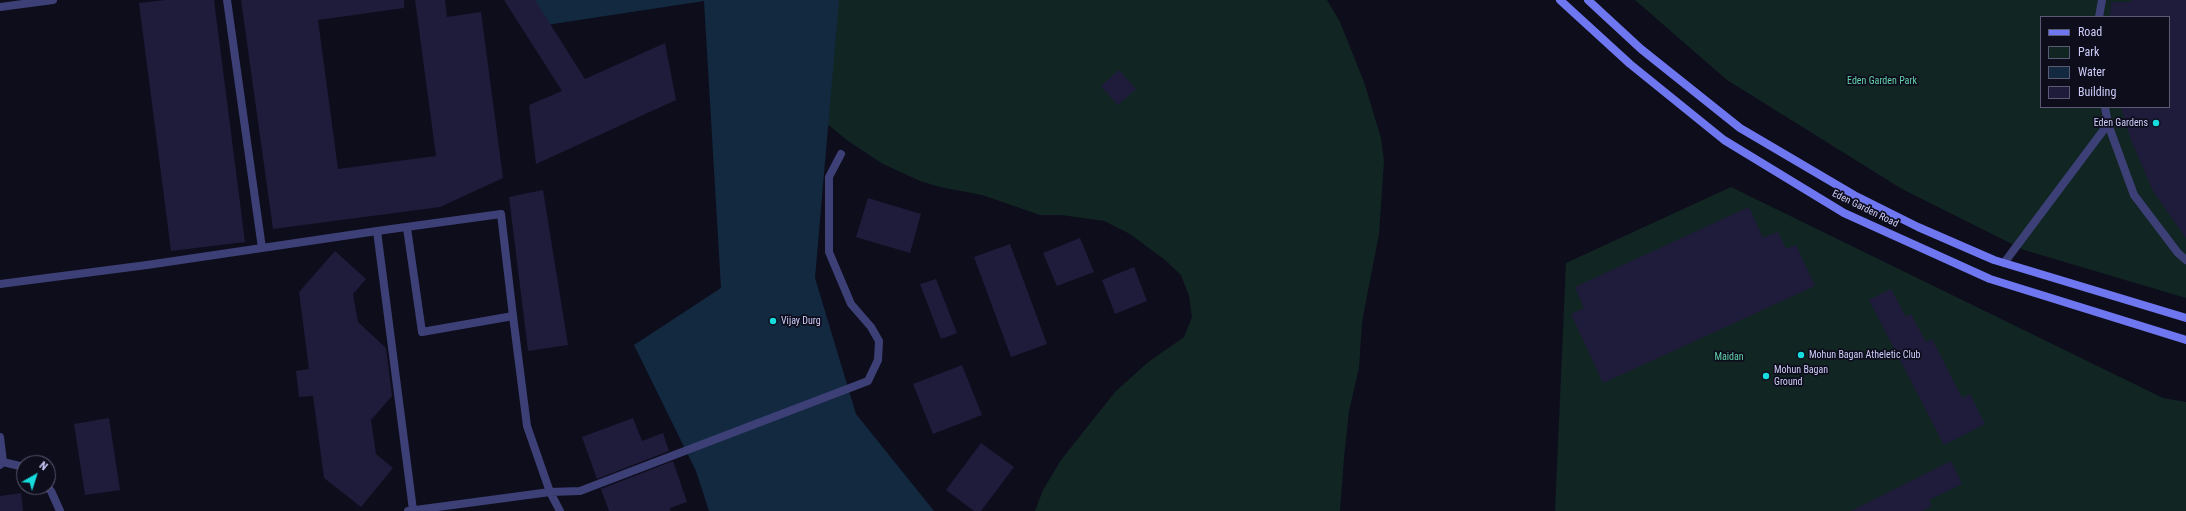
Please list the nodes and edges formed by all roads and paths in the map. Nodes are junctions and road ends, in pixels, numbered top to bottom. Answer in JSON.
{"nodes":[{"id":1,"x":53,"y":0,"type":"edge"},
{"id":2,"x":227,"y":0,"type":"edge"},
{"id":3,"x":1560,"y":0,"type":"edge"},
{"id":4,"x":1588,"y":0,"type":"edge"},
{"id":5,"x":2102,"y":0,"type":"edge"},
{"id":6,"x":0,"y":7,"type":"edge"},
{"id":7,"x":2099,"y":16,"type":"edge"},
{"id":8,"x":2105,"y":108,"type":"edge"},
{"id":9,"x":2108,"y":124,"type":"junction"},
{"id":10,"x":840,"y":154,"type":"dead end"},
{"id":11,"x":407,"y":228,"type":"junction"},
{"id":12,"x":377,"y":231,"type":"junction"},
{"id":13,"x":262,"y":248,"type":"junction"},
{"id":14,"x":2186,"y":260,"type":"edge"},
{"id":15,"x":2004,"y":263,"type":"junction"},
{"id":16,"x":0,"y":284,"type":"edge"},
{"id":17,"x":513,"y":316,"type":"junction"},
{"id":18,"x":2186,"y":318,"type":"edge"},
{"id":19,"x":2186,"y":340,"type":"edge"},
{"id":20,"x":0,"y":437,"type":"edge"},
{"id":21,"x":1,"y":463,"type":"edge"},
{"id":22,"x":16,"y":466,"type":"edge"},
{"id":23,"x":550,"y":492,"type":"junction"},
{"id":24,"x":53,"y":495,"type":"edge"},
{"id":25,"x":60,"y":511,"type":"edge"},
{"id":26,"x":410,"y":511,"type":"edge"},
{"id":27,"x":560,"y":511,"type":"edge"}],
"edges":[{"from":1,"to":6,"type":"lane"},
{"from":2,"to":13,"type":"lane"},
{"from":3,"to":19,"type":"main road","name":"Eden Garden Road"},
{"from":4,"to":15,"type":"main road","name":"Eden Garden Road"},
{"from":5,"to":7,"type":"lane"},
{"from":8,"to":9,"type":"lane"},
{"from":9,"to":14,"type":"lane"},
{"from":9,"to":15,"type":"lane"},
{"from":10,"to":23,"type":"lane"},
{"from":11,"to":12,"type":"lane"},
{"from":11,"to":17,"type":"lane"},
{"from":11,"to":17,"type":"lane"},
{"from":12,"to":13,"type":"lane"},
{"from":12,"to":26,"type":"lane"},
{"from":13,"to":16,"type":"lane"},
{"from":15,"to":18,"type":"main road","name":"Eden Garden Road"},
{"from":17,"to":23,"type":"lane"},
{"from":20,"to":21,"type":"lane"},
{"from":21,"to":22,"type":"lane"},
{"from":23,"to":26,"type":"lane"},
{"from":23,"to":27,"type":"lane"},
{"from":24,"to":25,"type":"lane"}]}
